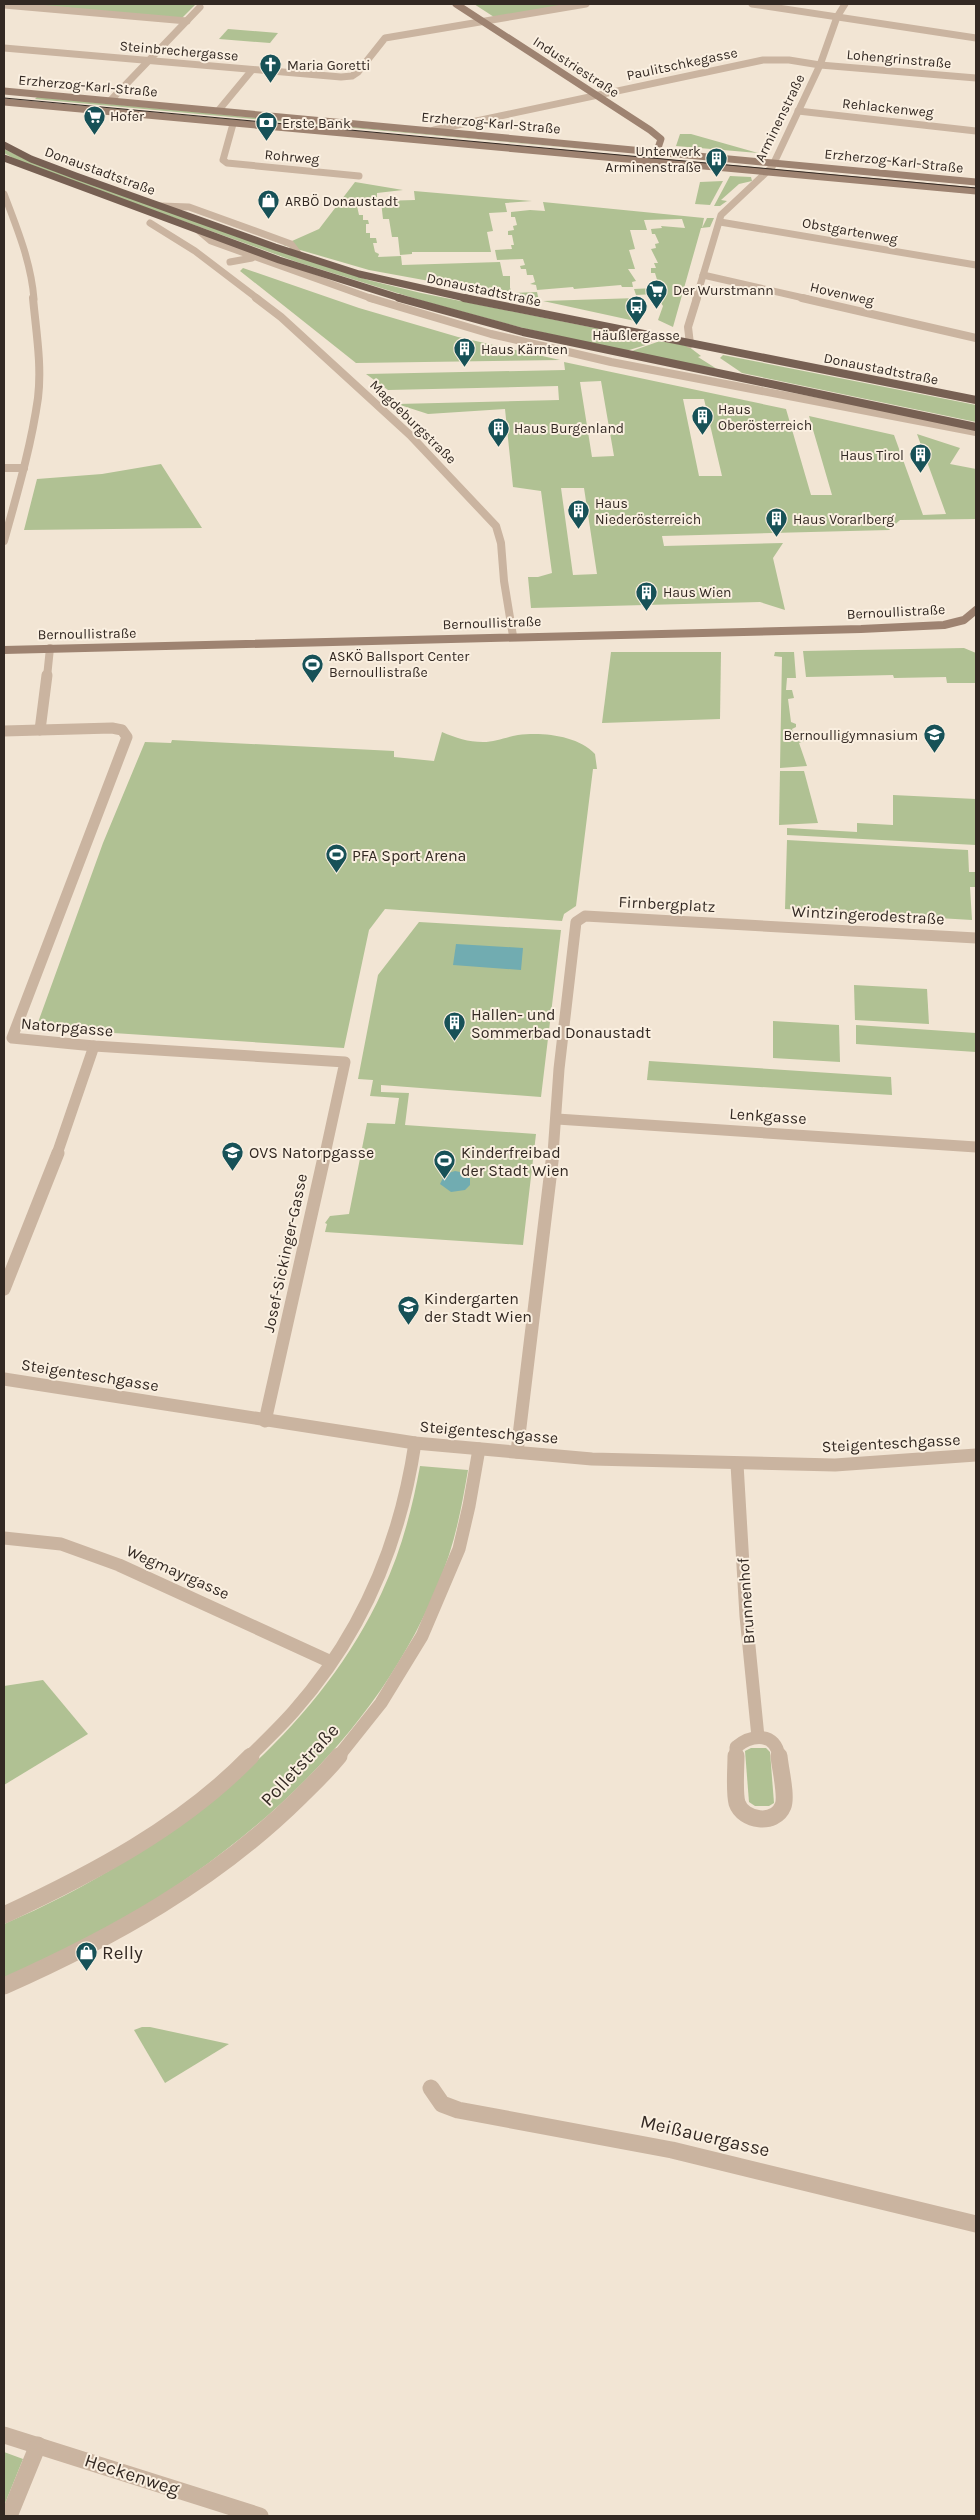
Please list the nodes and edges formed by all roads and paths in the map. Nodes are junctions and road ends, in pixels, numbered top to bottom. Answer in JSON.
{"nodes":[{"id":1,"x":456,"y":4,"type":"edge"},
{"id":2,"x":586,"y":4,"type":"edge"},
{"id":3,"x":752,"y":4,"type":"edge"},
{"id":4,"x":845,"y":4,"type":"edge"},
{"id":5,"x":4,"y":5,"type":"edge"},
{"id":6,"x":200,"y":7,"type":"dead end"},
{"id":7,"x":837,"y":17,"type":"junction"},
{"id":8,"x":187,"y":21,"type":"junction"},
{"id":9,"x":483,"y":21,"type":"junction"},
{"id":10,"x":976,"y":38,"type":"edge"},
{"id":11,"x":4,"y":48,"type":"edge"},
{"id":12,"x":150,"y":61,"type":"junction"},
{"id":13,"x":820,"y":65,"type":"junction"},
{"id":14,"x":252,"y":70,"type":"junction"},
{"id":15,"x":976,"y":78,"type":"edge"},
{"id":16,"x":4,"y":91,"type":"edge"},
{"id":17,"x":594,"y":95,"type":"junction"},
{"id":18,"x":110,"y":101,"type":"junction"},
{"id":19,"x":4,"y":102,"type":"edge"},
{"id":20,"x":798,"y":110,"type":"junction"},
{"id":21,"x":218,"y":111,"type":"junction"},
{"id":22,"x":233,"y":124,"type":"junction"},
{"id":23,"x":434,"y":130,"type":"junction"},
{"id":24,"x":976,"y":131,"type":"edge"},
{"id":25,"x":4,"y":145,"type":"edge"},
{"id":26,"x":658,"y":151,"type":"junction"},
{"id":27,"x":4,"y":158,"type":"edge"},
{"id":28,"x":653,"y":162,"type":"junction"},
{"id":29,"x":774,"y":162,"type":"junction"},
{"id":30,"x":767,"y":172,"type":"junction"},
{"id":31,"x":359,"y":176,"type":"dead end"},
{"id":32,"x":976,"y":182,"type":"edge"},
{"id":33,"x":976,"y":191,"type":"edge"},
{"id":34,"x":4,"y":194,"type":"edge"},
{"id":35,"x":720,"y":222,"type":"junction"},
{"id":36,"x":150,"y":223,"type":"dead end"},
{"id":37,"x":198,"y":230,"type":"junction"},
{"id":38,"x":237,"y":251,"type":"junction"},
{"id":39,"x":255,"y":258,"type":"junction"},
{"id":40,"x":230,"y":262,"type":"junction"},
{"id":41,"x":976,"y":265,"type":"edge"},
{"id":42,"x":222,"y":270,"type":"junction"},
{"id":43,"x":703,"y":275,"type":"junction"},
{"id":44,"x":976,"y":338,"type":"edge"},
{"id":45,"x":690,"y":344,"type":"junction"},
{"id":46,"x":976,"y":400,"type":"edge"},
{"id":47,"x":976,"y":427,"type":"edge"},
{"id":48,"x":976,"y":432,"type":"edge"},
{"id":49,"x":4,"y":468,"type":"edge"},
{"id":50,"x":24,"y":468,"type":"junction"},
{"id":51,"x":4,"y":541,"type":"edge"},
{"id":52,"x":976,"y":610,"type":"edge"},
{"id":53,"x":514,"y":636,"type":"junction"},
{"id":54,"x":50,"y":648,"type":"junction"},
{"id":55,"x":4,"y":650,"type":"edge"},
{"id":56,"x":40,"y":730,"type":"junction"},
{"id":57,"x":4,"y":731,"type":"edge"},
{"id":58,"x":757,"y":926,"type":"joint"},
{"id":59,"x":976,"y":938,"type":"edge"},
{"id":60,"x":94,"y":1046,"type":"junction"},
{"id":61,"x":345,"y":1062,"type":"joint"},
{"id":62,"x":557,"y":1118,"type":"junction"},
{"id":63,"x":976,"y":1147,"type":"edge"},
{"id":64,"x":4,"y":1289,"type":"edge"},
{"id":65,"x":4,"y":1379,"type":"edge"},
{"id":66,"x":265,"y":1421,"type":"junction"},
{"id":67,"x":415,"y":1443,"type":"junction"},
{"id":68,"x":479,"y":1448,"type":"junction"},
{"id":69,"x":517,"y":1452,"type":"junction"},
{"id":70,"x":976,"y":1455,"type":"edge"},
{"id":71,"x":737,"y":1464,"type":"junction"},
{"id":72,"x":4,"y":1538,"type":"edge"},
{"id":73,"x":331,"y":1662,"type":"junction"},
{"id":74,"x":758,"y":1737,"type":"junction"},
{"id":75,"x":4,"y":1915,"type":"edge"},
{"id":76,"x":4,"y":1986,"type":"edge"},
{"id":77,"x":431,"y":2088,"type":"dead end"},
{"id":78,"x":976,"y":2224,"type":"edge"},
{"id":79,"x":4,"y":2435,"type":"edge"},
{"id":80,"x":38,"y":2445,"type":"junction"},
{"id":81,"x":9,"y":2516,"type":"edge"},
{"id":82,"x":260,"y":2516,"type":"edge"}],
"edges":[{"from":1,"to":9,"type":"main road","name":"Industriestraße"},
{"from":2,"to":9,"type":"street"},
{"from":3,"to":7,"type":"street"},
{"from":4,"to":7,"type":"street","name":"Arminenstraße"},
{"from":5,"to":8,"type":"street"},
{"from":6,"to":8,"type":"street"},
{"from":7,"to":10,"type":"street"},
{"from":7,"to":13,"type":"street","name":"Arminenstraße"},
{"from":8,"to":12,"type":"street"},
{"from":9,"to":14,"type":"street","name":"Steinbrechergasse"},
{"from":9,"to":17,"type":"main road","name":"Industriestraße"},
{"from":11,"to":12,"type":"street","name":"Steinbrechergasse"},
{"from":12,"to":14,"type":"street","name":"Steinbrechergasse"},
{"from":12,"to":18,"type":"street"},
{"from":13,"to":15,"type":"street","name":"Lohengrinstraße"},
{"from":13,"to":17,"type":"street","name":"Paulitschkegasse"},
{"from":13,"to":20,"type":"street","name":"Arminenstraße"},
{"from":14,"to":21,"type":"street"},
{"from":16,"to":18,"type":"main road","name":"Erzherzog-Karl-Straße"},
{"from":17,"to":23,"type":"street","name":"Paulitschkegasse"},
{"from":17,"to":26,"type":"main road","name":"Industriestraße"},
{"from":18,"to":21,"type":"main road","name":"Erzherzog-Karl-Straße"},
{"from":19,"to":22,"type":"main road","name":"Erzherzog-Karl-Straße"},
{"from":20,"to":24,"type":"street","name":"Rehlackenweg"},
{"from":20,"to":29,"type":"street","name":"Arminenstraße"},
{"from":21,"to":23,"type":"main road","name":"Erzherzog-Karl-Straße"},
{"from":22,"to":28,"type":"main road","name":"Erzherzog-Karl-Straße"},
{"from":22,"to":31,"type":"street","name":"Rohrweg"},
{"from":23,"to":26,"type":"main road","name":"Erzherzog-Karl-Straße"},
{"from":25,"to":45,"type":"main road","name":"Donaustadtstraße"},
{"from":26,"to":28,"type":"main road"},
{"from":26,"to":29,"type":"main road","name":"Erzherzog-Karl-Straße"},
{"from":27,"to":37,"type":"main road","name":"Donaustadtstraße"},
{"from":28,"to":30,"type":"main road","name":"Erzherzog-Karl-Straße"},
{"from":29,"to":30,"type":"street","name":"Arminenstraße"},
{"from":29,"to":32,"type":"main road","name":"Erzherzog-Karl-Straße"},
{"from":30,"to":33,"type":"main road","name":"Erzherzog-Karl-Straße"},
{"from":30,"to":35,"type":"street","name":"Arminenstraße"},
{"from":34,"to":50,"type":"street"},
{"from":35,"to":41,"type":"street","name":"Obstgartenweg"},
{"from":35,"to":43,"type":"street","name":"Arminenstraße"},
{"from":36,"to":42,"type":"street","name":"Magdeburgstraße"},
{"from":37,"to":38,"type":"street","name":"Donaustadtstraße"},
{"from":37,"to":47,"type":"main road","name":"Donaustadtstraße"},
{"from":38,"to":39,"type":"street","name":"Donaustadtstraße"},
{"from":38,"to":40,"type":"street"},
{"from":39,"to":40,"type":"street"},
{"from":39,"to":48,"type":"street","name":"Donaustadtstraße"},
{"from":40,"to":42,"type":"street"},
{"from":42,"to":53,"type":"street","name":"Magdeburgstraße"},
{"from":43,"to":44,"type":"street","name":"Hovenweg"},
{"from":43,"to":45,"type":"street","name":"Arminenstraße"},
{"from":45,"to":46,"type":"main road","name":"Donaustadtstraße"},
{"from":49,"to":50,"type":"street"},
{"from":50,"to":51,"type":"street"},
{"from":52,"to":53,"type":"main road","name":"Bernoullistraße"},
{"from":53,"to":54,"type":"main road","name":"Bernoullistraße"},
{"from":54,"to":55,"type":"main road","name":"Bernoullistraße"},
{"from":54,"to":56,"type":"street"},
{"from":56,"to":57,"type":"street"},
{"from":56,"to":60,"type":"street","name":"Natorpgasse"},
{"from":58,"to":59,"type":"street","name":"Wintzingerodestraße"},
{"from":58,"to":62,"type":"street","name":"Firnbergplatz"},
{"from":60,"to":61,"type":"street","name":"Natorpgasse"},
{"from":60,"to":64,"type":"street"},
{"from":61,"to":66,"type":"street","name":"Josef-Sickinger-Gasse"},
{"from":62,"to":63,"type":"street","name":"Lenkgasse"},
{"from":62,"to":69,"type":"street"},
{"from":65,"to":66,"type":"street","name":"Steigenteschgasse"},
{"from":66,"to":67,"type":"street","name":"Steigenteschgasse"},
{"from":67,"to":68,"type":"street","name":"Steigenteschgasse"},
{"from":67,"to":73,"type":"street"},
{"from":68,"to":69,"type":"street","name":"Steigenteschgasse"},
{"from":68,"to":76,"type":"street","name":"Polletstraße"},
{"from":69,"to":71,"type":"street","name":"Steigenteschgasse"},
{"from":70,"to":71,"type":"street","name":"Steigenteschgasse"},
{"from":71,"to":74,"type":"street","name":"Brunnenhof"},
{"from":72,"to":73,"type":"street","name":"Wegmayrgasse"},
{"from":73,"to":75,"type":"street"},
{"from":74,"to":74,"type":"street"},
{"from":77,"to":78,"type":"street","name":"Meißauergasse"},
{"from":79,"to":80,"type":"street","name":"Heckenweg"},
{"from":80,"to":81,"type":"street"},
{"from":80,"to":82,"type":"street","name":"Heckenweg"}]}
